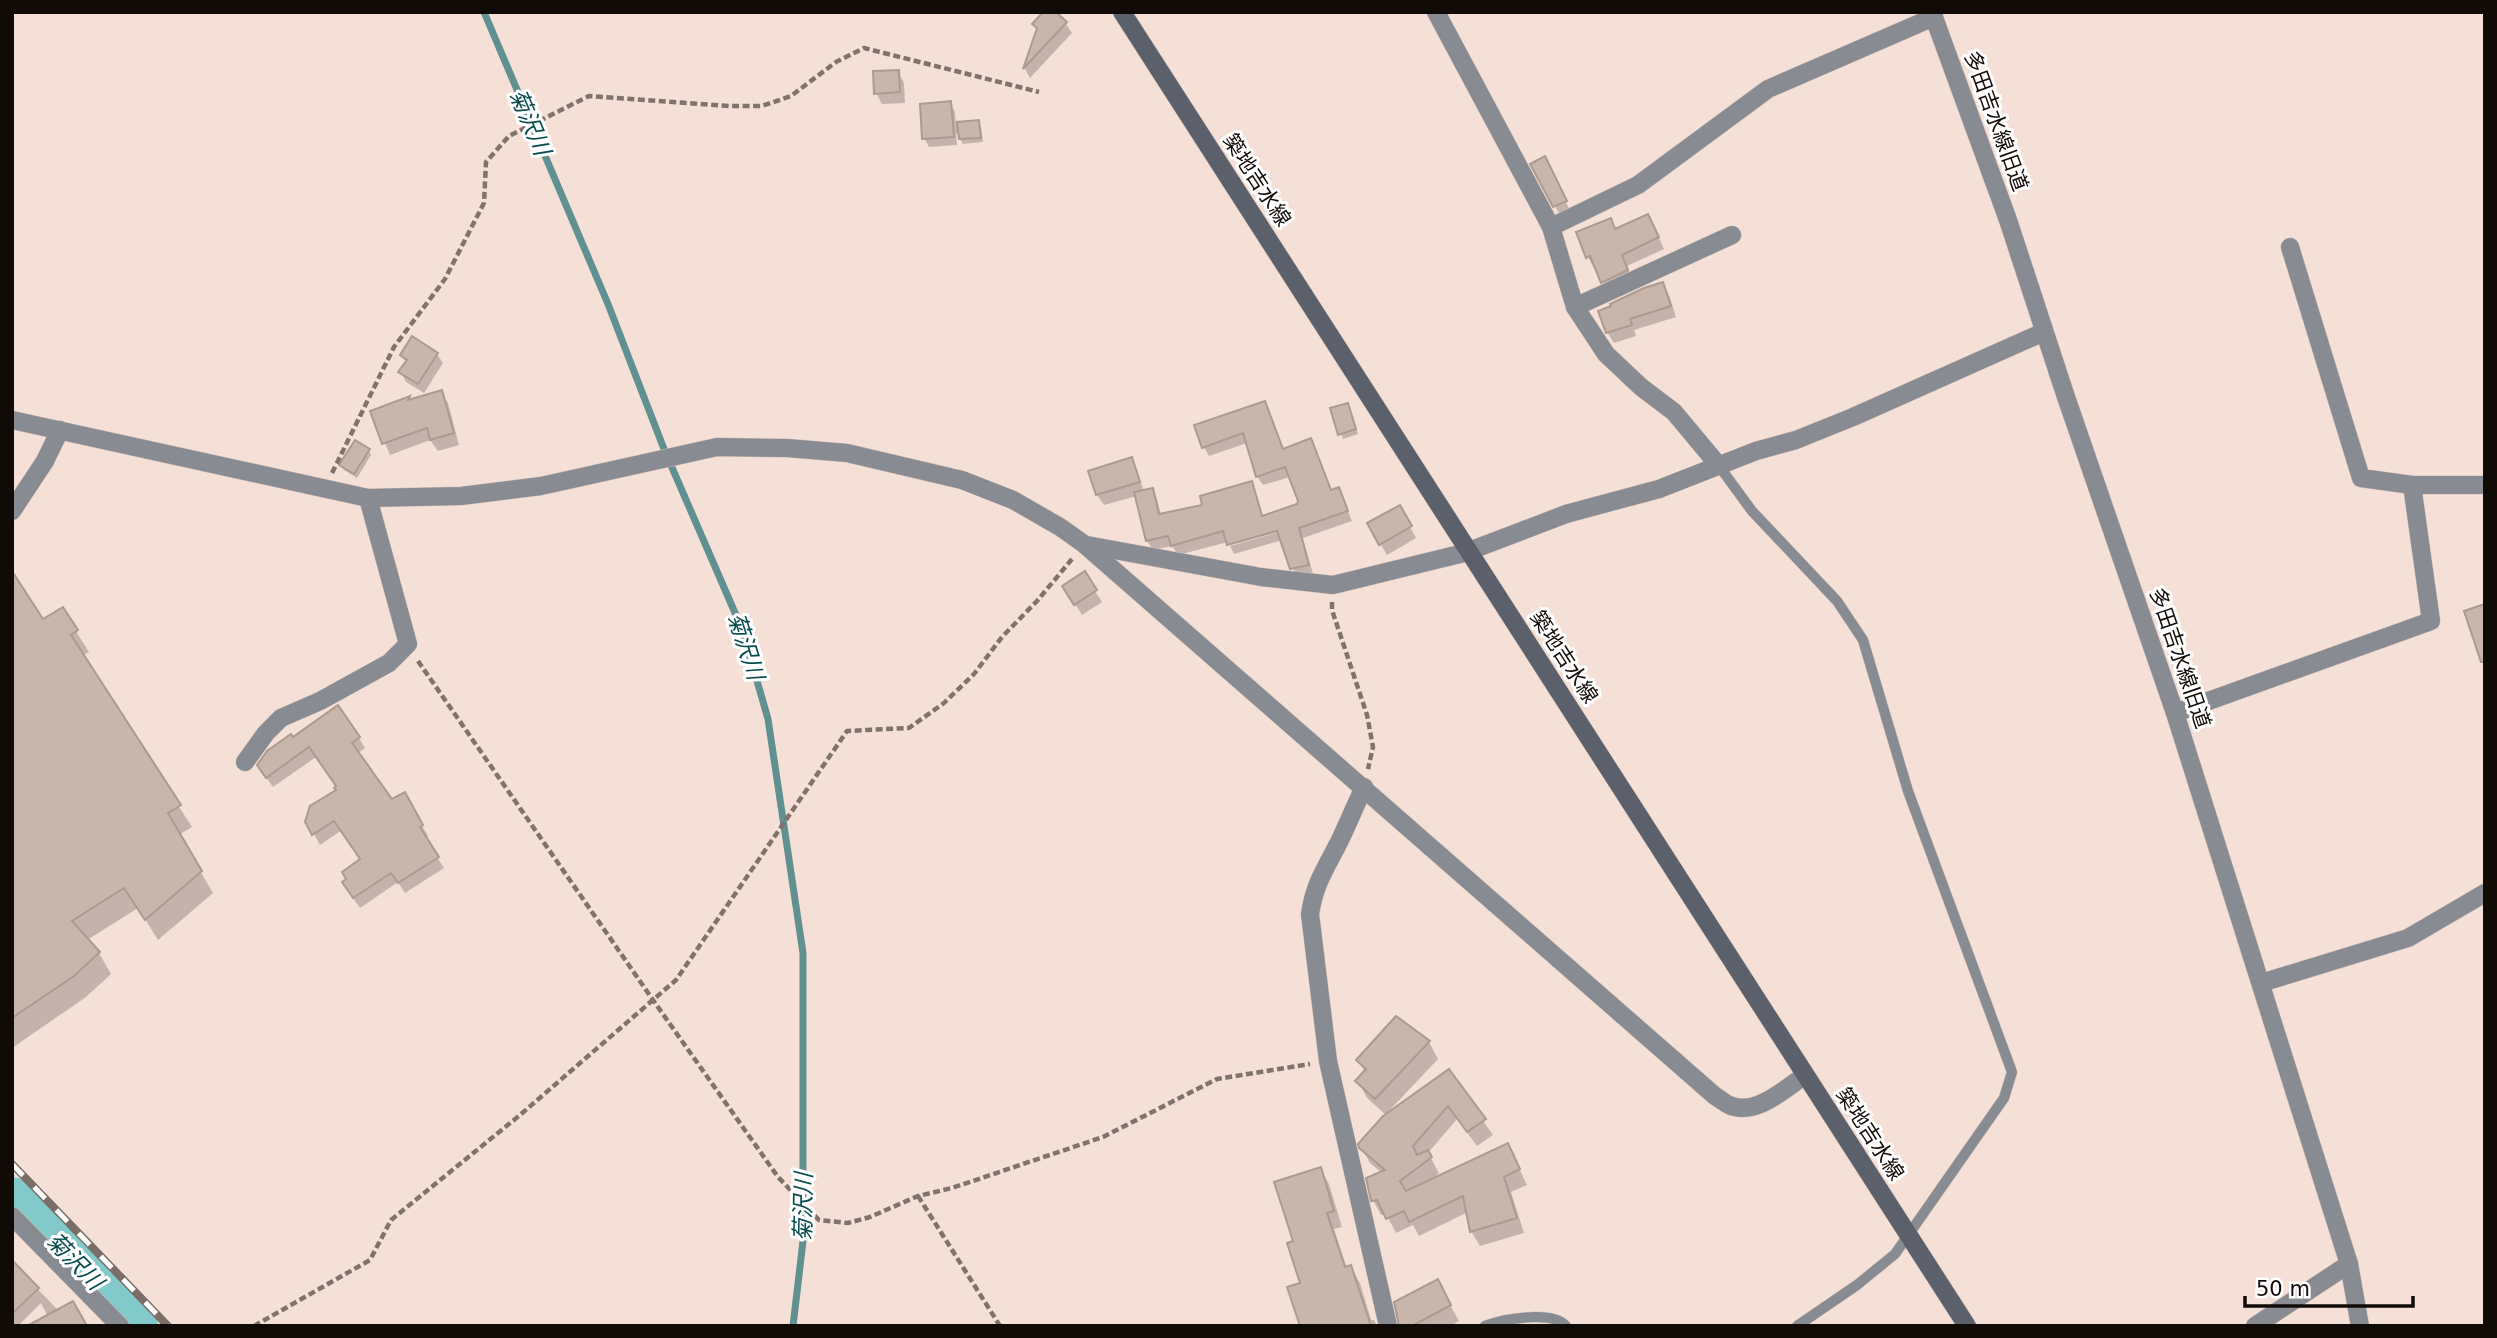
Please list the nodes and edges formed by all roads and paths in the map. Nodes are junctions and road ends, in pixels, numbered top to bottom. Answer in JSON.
{"nodes":[{"id":1,"x":1122,"y":12,"type":"edge"},
{"id":2,"x":1436,"y":12,"type":"edge"},
{"id":3,"x":1933,"y":15,"type":"edge"},
{"id":4,"x":1039,"y":92,"type":"dead end"},
{"id":5,"x":1550,"y":227,"type":"junction"},
{"id":6,"x":1732,"y":235,"type":"dead end"},
{"id":7,"x":2290,"y":247,"type":"dead end"},
{"id":8,"x":1575,"y":307,"type":"junction"},
{"id":9,"x":2044,"y":332,"type":"junction"},
{"id":10,"x":12,"y":421,"type":"edge"},
{"id":11,"x":60,"y":430,"type":"junction"},
{"id":12,"x":1719,"y":466,"type":"junction"},
{"id":13,"x":2412,"y":485,"type":"junction"},
{"id":14,"x":2485,"y":485,"type":"edge"},
{"id":15,"x":325,"y":489,"type":"junction"},
{"id":16,"x":368,"y":498,"type":"junction"},
{"id":17,"x":12,"y":511,"type":"edge"},
{"id":18,"x":1084,"y":544,"type":"junction"},
{"id":19,"x":1469,"y":551,"type":"junction"},
{"id":20,"x":1333,"y":585,"type":"junction"},
{"id":21,"x":408,"y":644,"type":"junction"},
{"id":22,"x":2175,"y":713,"type":"junction"},
{"id":23,"x":245,"y":762,"type":"dead end"},
{"id":24,"x":1364,"y":787,"type":"junction"},
{"id":25,"x":2485,"y":893,"type":"edge"},
{"id":26,"x":2261,"y":983,"type":"junction"},
{"id":27,"x":653,"y":1000,"type":"junction"},
{"id":28,"x":1328,"y":1060,"type":"junction"},
{"id":29,"x":1805,"y":1075,"type":"junction"},
{"id":30,"x":918,"y":1196,"type":"junction"},
{"id":31,"x":12,"y":1216,"type":"edge"},
{"id":32,"x":1909,"y":1235,"type":"junction"},
{"id":33,"x":2349,"y":1264,"type":"junction"},
{"id":34,"x":121,"y":1326,"type":"edge"},
{"id":35,"x":254,"y":1326,"type":"edge"},
{"id":36,"x":1000,"y":1326,"type":"edge"},
{"id":37,"x":1388,"y":1326,"type":"edge"},
{"id":38,"x":1485,"y":1326,"type":"edge"},
{"id":39,"x":1566,"y":1326,"type":"edge"},
{"id":40,"x":1797,"y":1326,"type":"edge"},
{"id":41,"x":1967,"y":1326,"type":"edge"},
{"id":42,"x":2255,"y":1326,"type":"edge"},
{"id":43,"x":2360,"y":1326,"type":"edge"}],
"edges":[{"from":1,"to":19,"type":"main road","name":"築地吉水線"},
{"from":2,"to":5,"type":"street"},
{"from":3,"to":5,"type":"street"},
{"from":3,"to":9,"type":"street","name":"多田吉水線旧道"},
{"from":4,"to":15,"type":"path"},
{"from":5,"to":8,"type":"street"},
{"from":6,"to":8,"type":"street"},
{"from":7,"to":13,"type":"street"},
{"from":8,"to":12,"type":"street"},
{"from":9,"to":12,"type":"street"},
{"from":9,"to":22,"type":"street","name":"多田吉水線旧道"},
{"from":10,"to":11,"type":"street"},
{"from":11,"to":15,"type":"street"},
{"from":11,"to":17,"type":"street"},
{"from":12,"to":19,"type":"street"},
{"from":12,"to":32,"type":"lane"},
{"from":13,"to":14,"type":"street"},
{"from":13,"to":22,"type":"street"},
{"from":15,"to":16,"type":"street"},
{"from":16,"to":18,"type":"street"},
{"from":16,"to":21,"type":"street"},
{"from":18,"to":20,"type":"street"},
{"from":18,"to":24,"type":"street"},
{"from":18,"to":27,"type":"path"},
{"from":19,"to":20,"type":"street"},
{"from":19,"to":29,"type":"main road","name":"築地吉水線"},
{"from":20,"to":24,"type":"path"},
{"from":21,"to":23,"type":"street"},
{"from":21,"to":27,"type":"path"},
{"from":22,"to":26,"type":"street","name":"多田吉水線旧道"},
{"from":24,"to":28,"type":"street"},
{"from":24,"to":29,"type":"street"},
{"from":25,"to":26,"type":"street"},
{"from":26,"to":33,"type":"street","name":"多田吉水線旧道"},
{"from":27,"to":30,"type":"path"},
{"from":27,"to":35,"type":"path"},
{"from":28,"to":30,"type":"path"},
{"from":28,"to":37,"type":"street"},
{"from":29,"to":32,"type":"main road","name":"築地吉水線"},
{"from":30,"to":36,"type":"path"},
{"from":31,"to":34,"type":"street"},
{"from":32,"to":40,"type":"lane"},
{"from":32,"to":41,"type":"main road","name":"築地吉水線"},
{"from":33,"to":42,"type":"street"},
{"from":33,"to":43,"type":"street","name":"多田吉水線旧道"},
{"from":38,"to":39,"type":"lane"}]}
